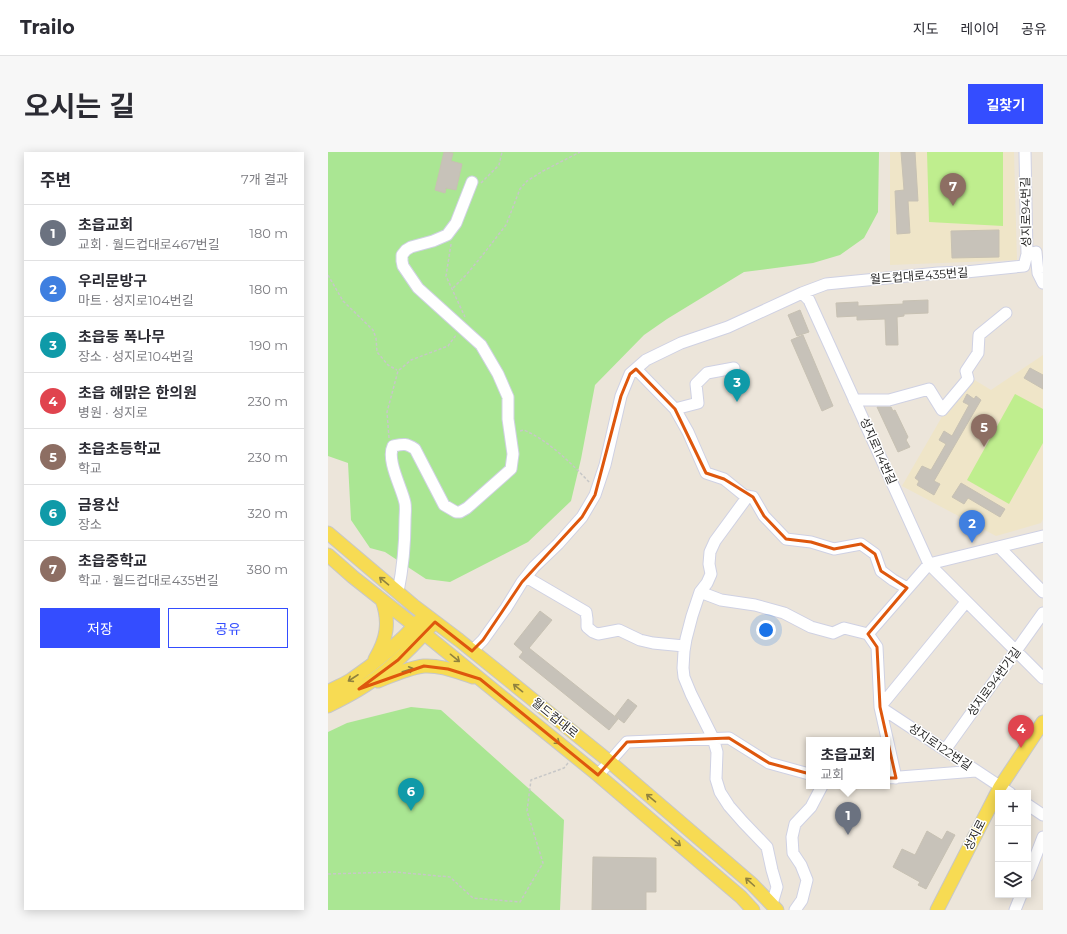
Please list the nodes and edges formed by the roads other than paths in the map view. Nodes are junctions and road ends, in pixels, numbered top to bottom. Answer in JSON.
{"nodes":[{"id":1,"x":1025,"y":152,"type":"edge"},
{"id":2,"x":472,"y":182,"type":"dead end"},
{"id":3,"x":1035,"y":251,"type":"edge"},
{"id":4,"x":1043,"y":283,"type":"edge"},
{"id":5,"x":802,"y":293,"type":"junction"},
{"id":6,"x":1006,"y":313,"type":"dead end"},
{"id":7,"x":734,"y":368,"type":"dead end"},
{"id":8,"x":636,"y":369,"type":"junction"},
{"id":9,"x":854,"y":400,"type":"junction"},
{"id":10,"x":674,"y":409,"type":"junction"},
{"id":11,"x":748,"y":496,"type":"junction"},
{"id":12,"x":328,"y":533,"type":"edge"},
{"id":13,"x":1043,"y":536,"type":"edge"},
{"id":14,"x":999,"y":547,"type":"junction"},
{"id":15,"x":328,"y":555,"type":"edge"},
{"id":16,"x":929,"y":564,"type":"junction"},
{"id":17,"x":526,"y":577,"type":"junction"},
{"id":18,"x":907,"y":588,"type":"junction"},
{"id":19,"x":398,"y":592,"type":"junction"},
{"id":20,"x":700,"y":592,"type":"junction"},
{"id":21,"x":1043,"y":592,"type":"edge"},
{"id":22,"x":382,"y":600,"type":"junction"},
{"id":23,"x":966,"y":602,"type":"junction"},
{"id":24,"x":1043,"y":613,"type":"edge"},
{"id":25,"x":430,"y":618,"type":"junction"},
{"id":26,"x":419,"y":630,"type":"junction"},
{"id":27,"x":868,"y":634,"type":"junction"},
{"id":28,"x":684,"y":646,"type":"junction"},
{"id":29,"x":472,"y":651,"type":"junction"},
{"id":30,"x":1016,"y":652,"type":"junction"},
{"id":31,"x":372,"y":665,"type":"junction"},
{"id":32,"x":1043,"y":678,"type":"edge"},
{"id":33,"x":480,"y":679,"type":"junction"},
{"id":34,"x":359,"y":689,"type":"junction"},
{"id":35,"x":328,"y":692,"type":"edge"},
{"id":36,"x":328,"y":706,"type":"edge"},
{"id":37,"x":880,"y":707,"type":"junction"},
{"id":38,"x":1043,"y":722,"type":"edge"},
{"id":39,"x":885,"y":737,"type":"edge"},
{"id":40,"x":713,"y":738,"type":"junction"},
{"id":41,"x":945,"y":750,"type":"junction"},
{"id":42,"x":610,"y":762,"type":"junction"},
{"id":43,"x":890,"y":766,"type":"edge"},
{"id":44,"x":976,"y":771,"type":"junction"},
{"id":45,"x":806,"y":773,"type":"edge"},
{"id":46,"x":598,"y":775,"type":"junction"},
{"id":47,"x":892,"y":778,"type":"edge"},
{"id":48,"x":820,"y":789,"type":"edge"},
{"id":49,"x":1005,"y":790,"type":"edge"},
{"id":50,"x":1031,"y":807,"type":"edge"},
{"id":51,"x":995,"y":808,"type":"edge"},
{"id":52,"x":1043,"y":816,"type":"edge"},
{"id":53,"x":1043,"y":837,"type":"edge"},
{"id":54,"x":1031,"y":868,"type":"edge"},
{"id":55,"x":1020,"y":898,"type":"edge"},
{"id":56,"x":774,"y":907,"type":"edge"},
{"id":57,"x":753,"y":910,"type":"edge"},
{"id":58,"x":795,"y":910,"type":"edge"},
{"id":59,"x":937,"y":910,"type":"edge"},
{"id":60,"x":1015,"y":910,"type":"edge"}],
"edges":[{"from":1,"to":3,"type":"street","name":"성지로94번길"},
{"from":2,"to":19,"type":"street"},
{"from":3,"to":4,"type":"street","name":"성지로94번길"},
{"from":3,"to":5,"type":"street","name":"월드컵대로435번길"},
{"from":5,"to":8,"type":"street"},
{"from":5,"to":9,"type":"street","name":"성지로114번길"},
{"from":6,"to":9,"type":"street"},
{"from":7,"to":10,"type":"street"},
{"from":8,"to":10,"type":"street"},
{"from":8,"to":17,"type":"street"},
{"from":9,"to":16,"type":"street","name":"성지로114번길"},
{"from":10,"to":11,"type":"street"},
{"from":11,"to":18,"type":"street"},
{"from":11,"to":20,"type":"street"},
{"from":19,"to":12,"type":"main road","name":"월드컵대로","one_way":true},
{"from":13,"to":14,"type":"street"},
{"from":14,"to":16,"type":"street"},
{"from":14,"to":21,"type":"street"},
{"from":15,"to":22,"type":"main road","name":"월드컵대로"},
{"from":16,"to":18,"type":"street"},
{"from":16,"to":23,"type":"street","name":"성지로114번길"},
{"from":17,"to":28,"type":"street"},
{"from":17,"to":29,"type":"street"},
{"from":18,"to":27,"type":"street"},
{"from":19,"to":25,"type":"main road","name":"월드컵대로"},
{"from":20,"to":27,"type":"street"},
{"from":20,"to":28,"type":"street"},
{"from":22,"to":26,"type":"main road","name":"월드컵대로"},
{"from":22,"to":31,"type":"main road"},
{"from":23,"to":30,"type":"street","name":"성지로114번길"},
{"from":23,"to":37,"type":"street"},
{"from":24,"to":30,"type":"street","name":"성지로94번가길"},
{"from":25,"to":26,"type":"main road"},
{"from":25,"to":29,"type":"main road","name":"월드컵대로"},
{"from":26,"to":31,"type":"main road"},
{"from":26,"to":33,"type":"main road","name":"월드컵대로","one_way":true},
{"from":26,"to":34,"type":"main road"},
{"from":27,"to":37,"type":"street"},
{"from":28,"to":40,"type":"street"},
{"from":42,"to":29,"type":"main road","name":"월드컵대로","one_way":true},
{"from":30,"to":32,"type":"street","name":"성지로114번길"},
{"from":30,"to":41,"type":"street","name":"성지로94번가길"},
{"from":31,"to":35,"type":"main road","one_way":true},
{"from":34,"to":33,"type":"main road","one_way":true},
{"from":33,"to":46,"type":"main road","name":"월드컵대로","one_way":true},
{"from":34,"to":36,"type":"main road"},
{"from":37,"to":39,"type":"street"},
{"from":37,"to":41,"type":"street","name":"성지로122번길"},
{"from":38,"to":49,"type":"main road","name":"성지로"},
{"from":40,"to":42,"type":"street"},
{"from":40,"to":45,"type":"street"},
{"from":40,"to":56,"type":"street"},
{"from":41,"to":44,"type":"street","name":"성지로122번길"},
{"from":42,"to":46,"type":"street"},
{"from":56,"to":42,"type":"main road","name":"월드컵대로","one_way":true},
{"from":43,"to":47,"type":"street"},
{"from":44,"to":47,"type":"street"},
{"from":44,"to":49,"type":"street","name":"성지로122번길"},
{"from":46,"to":57,"type":"main road","name":"월드컵대로","one_way":true},
{"from":48,"to":58,"type":"street"},
{"from":50,"to":52,"type":"street"},
{"from":51,"to":59,"type":"main road","name":"성지로"},
{"from":53,"to":54,"type":"street"},
{"from":55,"to":60,"type":"street"}]}
